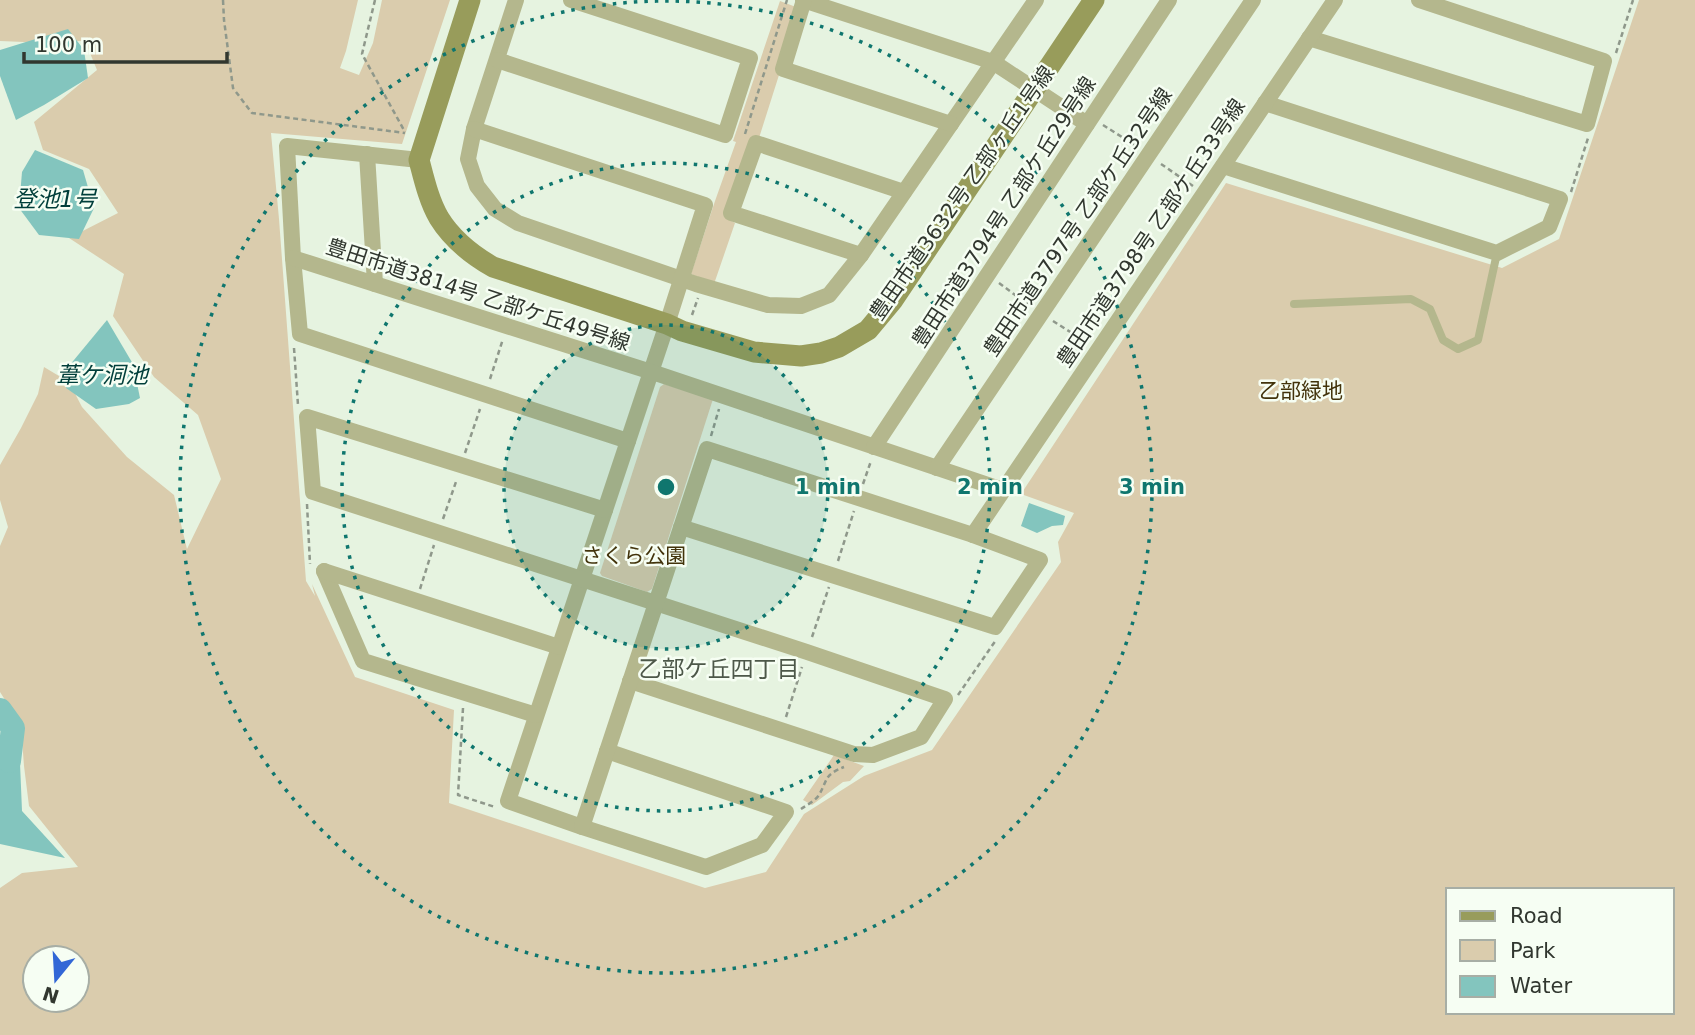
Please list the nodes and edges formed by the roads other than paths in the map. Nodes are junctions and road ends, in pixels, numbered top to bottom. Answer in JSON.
{"nodes":[{"id":1,"x":470,"y":0,"type":"edge"},
{"id":2,"x":516,"y":0,"type":"edge"},
{"id":3,"x":571,"y":0,"type":"edge"},
{"id":4,"x":804,"y":0,"type":"edge"},
{"id":5,"x":1036,"y":0,"type":"edge"},
{"id":6,"x":1094,"y":0,"type":"edge"},
{"id":7,"x":1169,"y":0,"type":"edge"},
{"id":8,"x":1253,"y":0,"type":"edge"},
{"id":9,"x":1335,"y":0,"type":"edge"},
{"id":10,"x":1419,"y":0,"type":"edge"},
{"id":11,"x":1309,"y":38,"type":"junction"},
{"id":12,"x":497,"y":61,"type":"junction"},
{"id":13,"x":993,"y":62,"type":"junction"},
{"id":14,"x":1035,"y":89,"type":"junction"},
{"id":15,"x":1265,"y":103,"type":"junction"},
{"id":16,"x":1089,"y":121,"type":"junction"},
{"id":17,"x":951,"y":124,"type":"junction"},
{"id":18,"x":474,"y":129,"type":"junction"},
{"id":19,"x":367,"y":154,"type":"junction"},
{"id":20,"x":419,"y":160,"type":"junction"},
{"id":21,"x":1223,"y":166,"type":"junction"},
{"id":22,"x":904,"y":192,"type":"junction"},
{"id":23,"x":1497,"y":253,"type":"junction"},
{"id":24,"x":861,"y":255,"type":"junction"},
{"id":25,"x":293,"y":258,"type":"junction"},
{"id":26,"x":682,"y":278,"type":"junction"},
{"id":27,"x":375,"y":284,"type":"junction"},
{"id":28,"x":1294,"y":304,"type":"dead end"},
{"id":29,"x":680,"y":326,"type":"junction"},
{"id":30,"x":651,"y":372,"type":"junction"},
{"id":31,"x":628,"y":441,"type":"junction"},
{"id":32,"x":873,"y":453,"type":"junction"},
{"id":33,"x":937,"y":468,"type":"junction"},
{"id":34,"x":1003,"y":491,"type":"junction"},
{"id":35,"x":605,"y":510,"type":"junction"},
{"id":36,"x":681,"y":527,"type":"junction"},
{"id":37,"x":973,"y":535,"type":"junction"},
{"id":38,"x":582,"y":579,"type":"junction"},
{"id":39,"x":656,"y":603,"type":"junction"},
{"id":40,"x":559,"y":647,"type":"junction"},
{"id":41,"x":630,"y":681,"type":"junction"},
{"id":42,"x":536,"y":715,"type":"junction"},
{"id":43,"x":607,"y":751,"type":"junction"},
{"id":44,"x":582,"y":827,"type":"junction"}],
"edges":[{"from":1,"to":20,"type":"street"},
{"from":2,"to":12,"type":"street"},
{"from":3,"to":12,"type":"street"},
{"from":4,"to":13,"type":"street"},
{"from":4,"to":17,"type":"street"},
{"from":5,"to":13,"type":"street"},
{"from":6,"to":14,"type":"street","name":"豊田市道3632号 乙部ヶ丘1号線"},
{"from":7,"to":16,"type":"street","name":"豊田市道3794号 乙部ケ丘29号線"},
{"from":8,"to":33,"type":"street","name":"豊田市道3797号 乙部ケ丘32号線"},
{"from":9,"to":11,"type":"street","name":"豊田市道3798号 乙部ケ丘33号線"},
{"from":10,"to":11,"type":"street"},
{"from":11,"to":15,"type":"street","name":"豊田市道3798号 乙部ケ丘33号線"},
{"from":12,"to":18,"type":"street"},
{"from":13,"to":14,"type":"street"},
{"from":13,"to":17,"type":"street"},
{"from":14,"to":16,"type":"street"},
{"from":14,"to":29,"type":"street","name":"豊田市道3632号 乙部ヶ丘1号線"},
{"from":15,"to":21,"type":"street","name":"豊田市道3798号 乙部ケ丘33号線"},
{"from":15,"to":23,"type":"street"},
{"from":16,"to":32,"type":"street","name":"豊田市道3794号 乙部ケ丘29号線"},
{"from":17,"to":22,"type":"street"},
{"from":18,"to":26,"type":"street"},
{"from":18,"to":26,"type":"street"},
{"from":19,"to":20,"type":"street"},
{"from":19,"to":25,"type":"street"},
{"from":19,"to":27,"type":"street"},
{"from":20,"to":29,"type":"street","name":"豊田市道3632号 乙部ヶ丘1号線"},
{"from":21,"to":23,"type":"street"},
{"from":21,"to":34,"type":"street","name":"豊田市道3798号 乙部ケ丘33号線"},
{"from":22,"to":24,"type":"street"},
{"from":22,"to":24,"type":"street"},
{"from":23,"to":28,"type":"lane"},
{"from":24,"to":26,"type":"street"},
{"from":25,"to":27,"type":"street","name":"豊田市道3814号 乙部ケ丘49号線"},
{"from":25,"to":31,"type":"street"},
{"from":26,"to":29,"type":"street"},
{"from":27,"to":30,"type":"street","name":"豊田市道3814号 乙部ケ丘49号線"},
{"from":29,"to":30,"type":"street"},
{"from":30,"to":31,"type":"street"},
{"from":30,"to":32,"type":"street","name":"豊田市道3814号 乙部ケ丘49号線"},
{"from":31,"to":35,"type":"street"},
{"from":32,"to":33,"type":"street","name":"豊田市道3814号 乙部ケ丘49号線"},
{"from":33,"to":34,"type":"street","name":"豊田市道3814号 乙部ケ丘49号線"},
{"from":34,"to":37,"type":"street","name":"豊田市道3798号 乙部ケ丘33号線"},
{"from":35,"to":38,"type":"street"},
{"from":35,"to":38,"type":"street"},
{"from":36,"to":37,"type":"street"},
{"from":36,"to":37,"type":"street"},
{"from":36,"to":39,"type":"street"},
{"from":38,"to":39,"type":"street"},
{"from":38,"to":40,"type":"street"},
{"from":39,"to":41,"type":"street"},
{"from":39,"to":41,"type":"street"},
{"from":40,"to":42,"type":"street"},
{"from":40,"to":42,"type":"street"},
{"from":41,"to":43,"type":"street"},
{"from":42,"to":44,"type":"street"},
{"from":43,"to":44,"type":"street"},
{"from":43,"to":44,"type":"street"}]}
